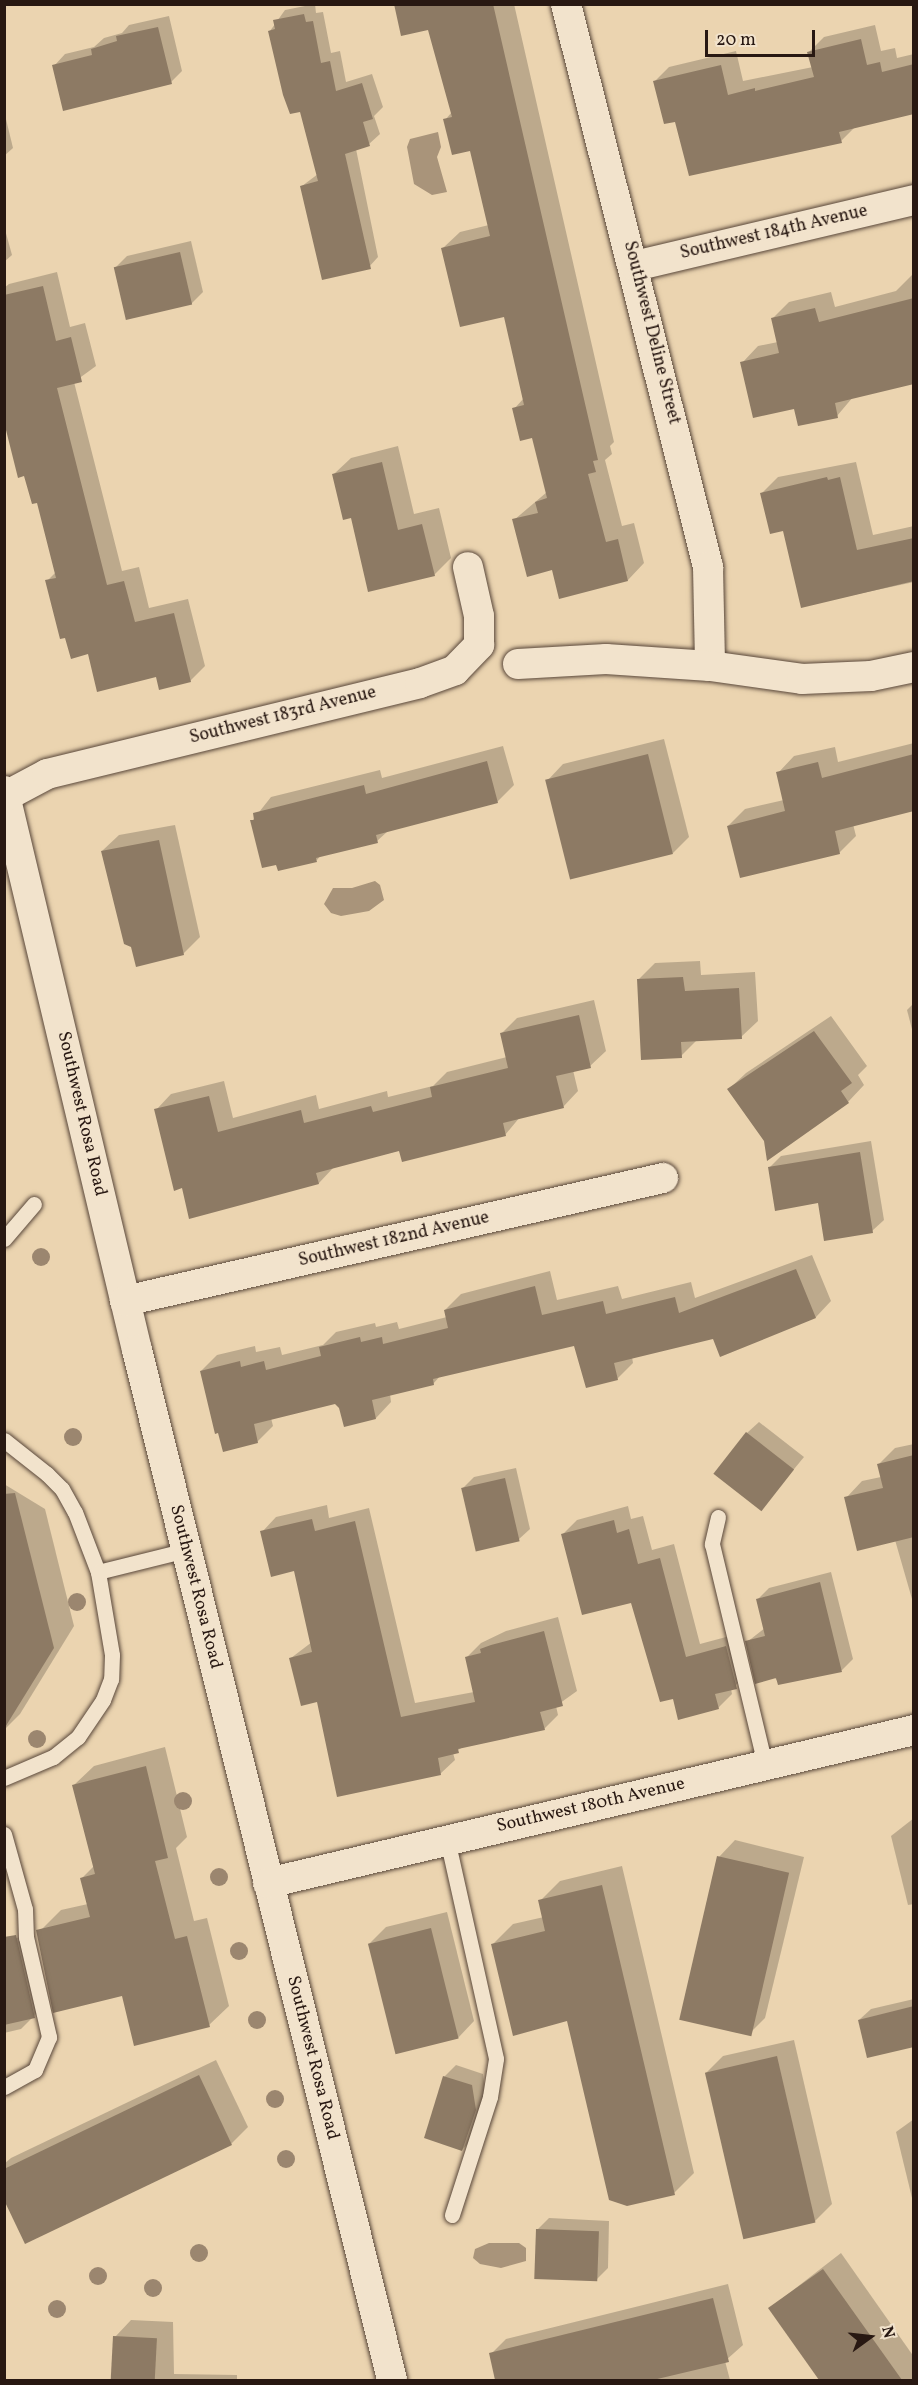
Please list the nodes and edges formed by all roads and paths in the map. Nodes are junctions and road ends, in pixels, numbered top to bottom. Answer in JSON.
{"nodes":[{"id":1,"x":566,"y":4,"type":"edge"},
{"id":2,"x":914,"y":200,"type":"edge"},
{"id":3,"x":635,"y":266,"type":"junction"},
{"id":4,"x":468,"y":567,"type":"dead end"},
{"id":5,"x":518,"y":664,"type":"dead end"},
{"id":6,"x":710,"y":666,"type":"junction"},
{"id":7,"x":914,"y":667,"type":"edge"},
{"id":8,"x":5,"y":795,"type":"edge"},
{"id":9,"x":663,"y":1178,"type":"dead end"},
{"id":10,"x":34,"y":1204,"type":"dead end"},
{"id":11,"x":4,"y":1239,"type":"edge"},
{"id":12,"x":125,"y":1301,"type":"junction"},
{"id":13,"x":4,"y":1440,"type":"edge"},
{"id":14,"x":718,"y":1517,"type":"dead end"},
{"id":15,"x":186,"y":1550,"type":"junction"},
{"id":16,"x":98,"y":1572,"type":"junction"},
{"id":17,"x":914,"y":1730,"type":"edge"},
{"id":18,"x":765,"y":1765,"type":"junction"},
{"id":19,"x":4,"y":1778,"type":"edge"},
{"id":20,"x":4,"y":1834,"type":"edge"},
{"id":21,"x":447,"y":1839,"type":"junction"},
{"id":22,"x":268,"y":1883,"type":"junction"},
{"id":23,"x":4,"y":2087,"type":"edge"},
{"id":24,"x":452,"y":2215,"type":"dead end"},
{"id":25,"x":392,"y":2380,"type":"edge"}],
"edges":[{"from":1,"to":3,"type":"street","name":"Southwest Deline Street"},
{"from":2,"to":3,"type":"street","name":"Southwest 184th Avenue"},
{"from":3,"to":6,"type":"street","name":"Southwest Deline Street"},
{"from":4,"to":8,"type":"street","name":"Southwest 183rd Avenue"},
{"from":5,"to":6,"type":"street"},
{"from":6,"to":7,"type":"street"},
{"from":8,"to":12,"type":"street","name":"Southwest Rosa Road"},
{"from":9,"to":12,"type":"street","name":"Southwest 182nd Avenue"},
{"from":10,"to":11,"type":"lane"},
{"from":12,"to":15,"type":"street","name":"Southwest Rosa Road"},
{"from":13,"to":16,"type":"lane"},
{"from":14,"to":18,"type":"lane"},
{"from":15,"to":16,"type":"lane"},
{"from":15,"to":22,"type":"street","name":"Southwest Rosa Road"},
{"from":16,"to":19,"type":"lane"},
{"from":17,"to":18,"type":"street","name":"Southwest 180th Avenue"},
{"from":18,"to":21,"type":"street","name":"Southwest 180th Avenue"},
{"from":20,"to":23,"type":"lane"},
{"from":21,"to":22,"type":"street","name":"Southwest 180th Avenue"},
{"from":21,"to":24,"type":"lane"},
{"from":22,"to":25,"type":"street","name":"Southwest Rosa Road"}]}
